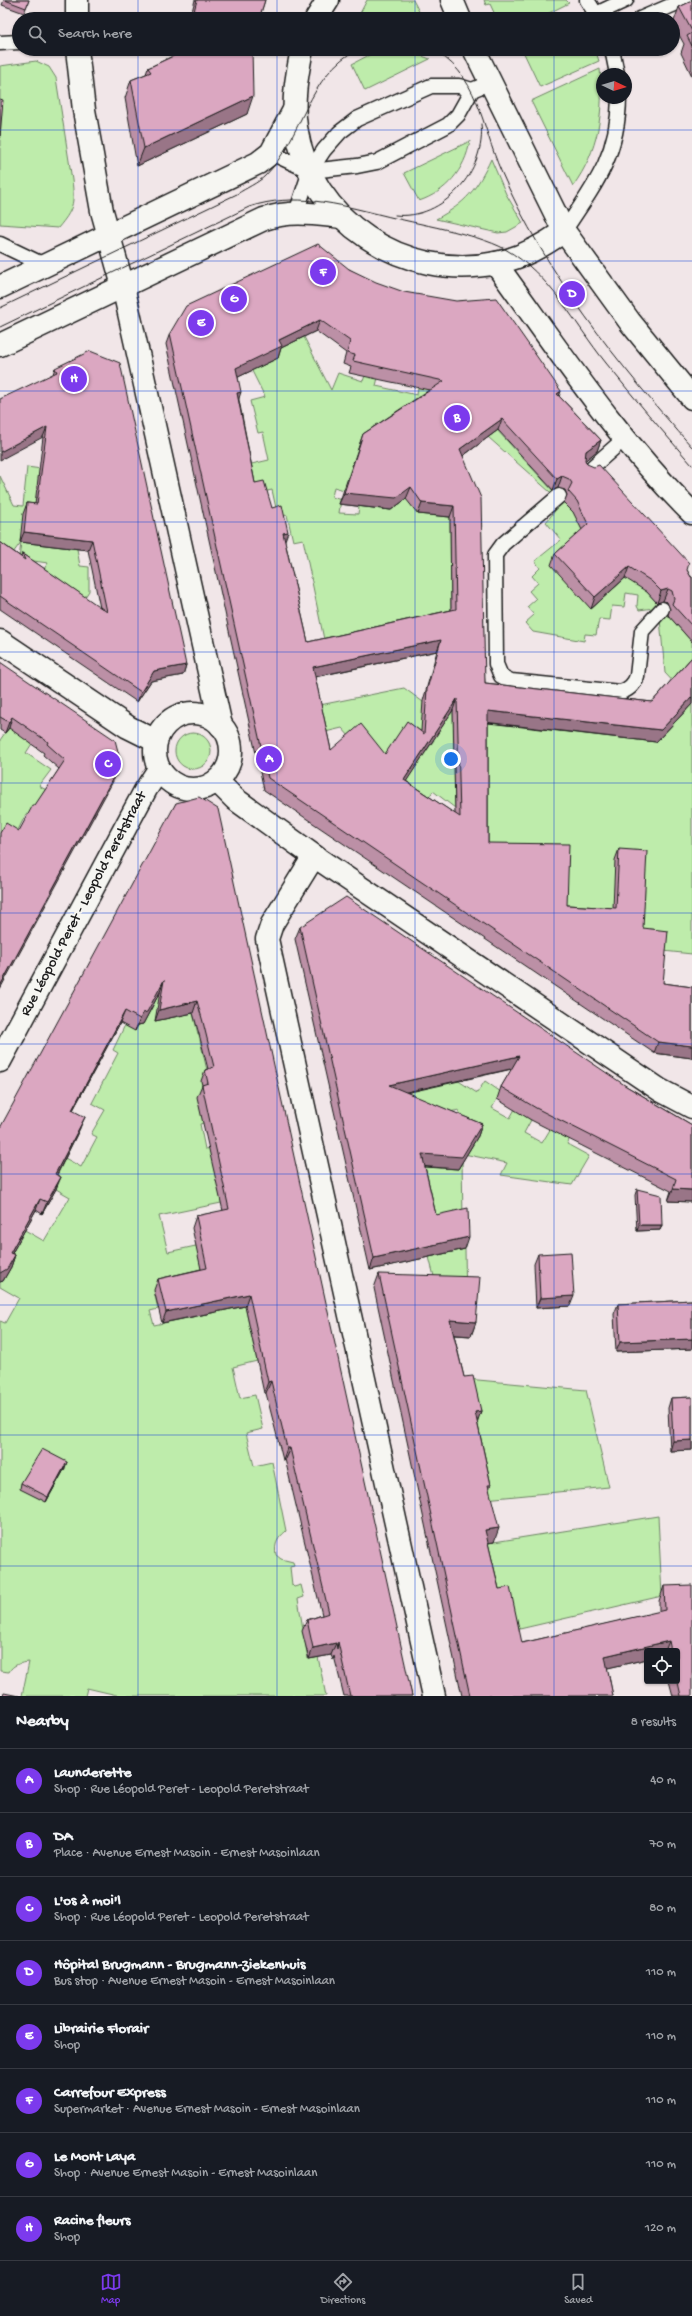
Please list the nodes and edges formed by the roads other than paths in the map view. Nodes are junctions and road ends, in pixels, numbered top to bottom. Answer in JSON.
{"nodes":[{"id":1,"x":77,"y":0,"type":"edge"},
{"id":2,"x":328,"y":0,"type":"edge"},
{"id":3,"x":452,"y":0,"type":"edge"},
{"id":4,"x":587,"y":0,"type":"edge"},
{"id":5,"x":626,"y":0,"type":"edge"},
{"id":6,"x":684,"y":0,"type":"edge"},
{"id":7,"x":76,"y":12,"type":"edge"},
{"id":8,"x":320,"y":12,"type":"edge"},
{"id":9,"x":457,"y":12,"type":"edge"},
{"id":10,"x":594,"y":12,"type":"edge"},
{"id":11,"x":604,"y":12,"type":"edge"},
{"id":12,"x":656,"y":12,"type":"edge"},
{"id":13,"x":12,"y":42,"type":"edge"},
{"id":14,"x":0,"y":43,"type":"edge"},
{"id":15,"x":78,"y":56,"type":"edge"},
{"id":16,"x":301,"y":56,"type":"edge"},
{"id":17,"x":475,"y":56,"type":"edge"},
{"id":18,"x":613,"y":56,"type":"edge"},
{"id":19,"x":616,"y":68,"type":"edge"},
{"id":20,"x":481,"y":87,"type":"junction"},
{"id":21,"x":619,"y":104,"type":"edge"},
{"id":22,"x":294,"y":110,"type":"junction"},
{"id":23,"x":271,"y":153,"type":"junction"},
{"id":24,"x":310,"y":170,"type":"junction"},
{"id":25,"x":296,"y":213,"type":"junction"},
{"id":26,"x":341,"y":217,"type":"junction"},
{"id":27,"x":564,"y":231,"type":"junction"},
{"id":28,"x":108,"y":235,"type":"junction"},
{"id":29,"x":0,"y":244,"type":"edge"},
{"id":30,"x":495,"y":264,"type":"junction"},
{"id":31,"x":46,"y":266,"type":"junction"},
{"id":32,"x":123,"y":286,"type":"junction"},
{"id":33,"x":0,"y":288,"type":"edge"},
{"id":34,"x":0,"y":345,"type":"edge"},
{"id":35,"x":692,"y":398,"type":"edge"},
{"id":36,"x":624,"y":439,"type":"junction"},
{"id":37,"x":589,"y":470,"type":"edge"},
{"id":38,"x":559,"y":496,"type":"dead end"},
{"id":39,"x":692,"y":513,"type":"edge"},
{"id":40,"x":662,"y":609,"type":"dead end"},
{"id":41,"x":0,"y":641,"type":"edge"},
{"id":42,"x":221,"y":726,"type":"junction"},
{"id":43,"x":156,"y":742,"type":"junction"},
{"id":44,"x":159,"y":769,"type":"junction"},
{"id":45,"x":217,"y":781,"type":"junction"},
{"id":46,"x":314,"y":856,"type":"junction"},
{"id":47,"x":0,"y":1060,"type":"edge"},
{"id":48,"x":692,"y":1108,"type":"edge"},
{"id":49,"x":434,"y":1696,"type":"edge"}],
"edges":[{"from":1,"to":7,"type":"street"},
{"from":2,"to":8,"type":"street"},
{"from":3,"to":9,"type":"street"},
{"from":4,"to":10,"type":"lane"},
{"from":5,"to":11,"type":"lane"},
{"from":6,"to":12,"type":"lane"},
{"from":13,"to":14,"type":"lane"},
{"from":15,"to":28,"type":"street"},
{"from":16,"to":22,"type":"street"},
{"from":17,"to":20,"type":"street"},
{"from":18,"to":19,"type":"lane"},
{"from":20,"to":24,"type":"lane"},
{"from":20,"to":24,"type":"lane"},
{"from":20,"to":27,"type":"street"},
{"from":21,"to":27,"type":"lane"},
{"from":22,"to":23,"type":"street"},
{"from":22,"to":24,"type":"street"},
{"from":23,"to":24,"type":"lane"},
{"from":23,"to":28,"type":"street"},
{"from":24,"to":25,"type":"lane"},
{"from":24,"to":26,"type":"street"},
{"from":25,"to":26,"type":"street"},
{"from":25,"to":32,"type":"street"},
{"from":26,"to":30,"type":"street"},
{"from":27,"to":30,"type":"street"},
{"from":27,"to":35,"type":"street"},
{"from":28,"to":31,"type":"street"},
{"from":28,"to":32,"type":"street"},
{"from":29,"to":31,"type":"lane"},
{"from":30,"to":36,"type":"street"},
{"from":31,"to":33,"type":"street"},
{"from":32,"to":34,"type":"street"},
{"from":32,"to":42,"type":"street"},
{"from":36,"to":37,"type":"lane"},
{"from":36,"to":39,"type":"street"},
{"from":38,"to":40,"type":"lane"},
{"from":41,"to":43,"type":"street"},
{"from":42,"to":43,"type":"street"},
{"from":42,"to":45,"type":"street"},
{"from":43,"to":44,"type":"street"},
{"from":44,"to":45,"type":"street"},
{"from":44,"to":47,"type":"street","name":"Rue Léopold Peret - Leopold Peretstraat"},
{"from":45,"to":46,"type":"street"},
{"from":46,"to":48,"type":"street"},
{"from":46,"to":49,"type":"street"}]}
